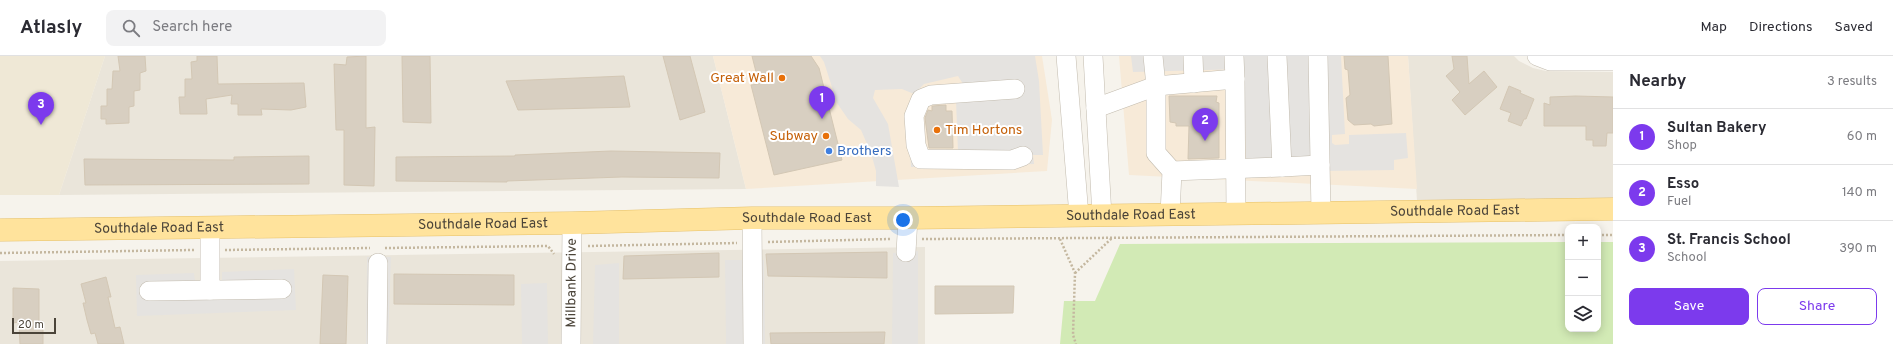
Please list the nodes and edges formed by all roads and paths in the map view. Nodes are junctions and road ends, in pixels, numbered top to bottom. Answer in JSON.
{"nodes":[{"id":1,"x":1066,"y":56,"type":"edge"},
{"id":2,"x":1093,"y":56,"type":"edge"},
{"id":3,"x":1153,"y":56,"type":"edge"},
{"id":4,"x":1193,"y":56,"type":"edge"},
{"id":5,"x":1234,"y":56,"type":"edge"},
{"id":6,"x":1277,"y":56,"type":"edge"},
{"id":7,"x":1318,"y":56,"type":"edge"},
{"id":8,"x":1537,"y":56,"type":"edge"},
{"id":9,"x":1613,"y":61,"type":"edge"},
{"id":10,"x":1235,"y":79,"type":"junction"},
{"id":11,"x":1194,"y":83,"type":"junction"},
{"id":12,"x":1156,"y":86,"type":"junction"},
{"id":13,"x":1015,"y":88,"type":"dead end"},
{"id":14,"x":1096,"y":108,"type":"junction"},
{"id":15,"x":1023,"y":156,"type":"dead end"},
{"id":16,"x":1320,"y":165,"type":"junction"},
{"id":17,"x":1282,"y":167,"type":"junction"},
{"id":18,"x":1235,"y":169,"type":"junction"},
{"id":19,"x":1172,"y":171,"type":"junction"},
{"id":20,"x":1613,"y":209,"type":"edge"},
{"id":21,"x":1321,"y":213,"type":"junction"},
{"id":22,"x":1236,"y":214,"type":"junction"},
{"id":23,"x":1170,"y":215,"type":"junction"},
{"id":24,"x":1079,"y":216,"type":"junction"},
{"id":25,"x":1102,"y":216,"type":"junction"},
{"id":26,"x":752,"y":218,"type":"junction"},
{"id":27,"x":572,"y":223,"type":"junction"},
{"id":28,"x":210,"y":228,"type":"junction"},
{"id":29,"x":0,"y":230,"type":"edge"},
{"id":30,"x":1565,"y":235,"type":"edge"},
{"id":31,"x":1601,"y":235,"type":"edge"},
{"id":32,"x":1613,"y":235,"type":"edge"},
{"id":33,"x":907,"y":236,"type":"junction"},
{"id":34,"x":1112,"y":238,"type":"junction"},
{"id":35,"x":1060,"y":239,"type":"junction"},
{"id":36,"x":753,"y":242,"type":"junction"},
{"id":37,"x":210,"y":250,"type":"junction"},
{"id":38,"x":0,"y":253,"type":"edge"},
{"id":39,"x":379,"y":253,"type":"junction"},
{"id":40,"x":588,"y":253,"type":"dead end"},
{"id":41,"x":554,"y":259,"type":"dead end"},
{"id":42,"x":1075,"y":273,"type":"junction"},
{"id":43,"x":282,"y":289,"type":"dead end"},
{"id":44,"x":210,"y":290,"type":"junction"},
{"id":45,"x":149,"y":291,"type":"dead end"},
{"id":46,"x":377,"y":344,"type":"edge"},
{"id":47,"x":571,"y":344,"type":"edge"},
{"id":48,"x":753,"y":344,"type":"edge"},
{"id":49,"x":1076,"y":344,"type":"edge"}],
"edges":[{"from":1,"to":24,"type":"street"},
{"from":2,"to":14,"type":"street"},
{"from":3,"to":12,"type":"street"},
{"from":4,"to":11,"type":"street"},
{"from":5,"to":10,"type":"street"},
{"from":6,"to":17,"type":"street"},
{"from":7,"to":16,"type":"street"},
{"from":8,"to":9,"type":"street"},
{"from":10,"to":11,"type":"street"},
{"from":10,"to":18,"type":"street"},
{"from":11,"to":12,"type":"street"},
{"from":12,"to":14,"type":"street"},
{"from":12,"to":19,"type":"street"},
{"from":13,"to":15,"type":"street"},
{"from":14,"to":25,"type":"street"},
{"from":16,"to":17,"type":"street"},
{"from":16,"to":21,"type":"street"},
{"from":17,"to":18,"type":"street"},
{"from":18,"to":19,"type":"street"},
{"from":18,"to":22,"type":"street"},
{"from":19,"to":23,"type":"street"},
{"from":20,"to":21,"type":"main road","name":"Southdale Road East"},
{"from":21,"to":22,"type":"main road","name":"Southdale Road East"},
{"from":22,"to":23,"type":"main road","name":"Southdale Road East"},
{"from":23,"to":25,"type":"main road","name":"Southdale Road East"},
{"from":24,"to":25,"type":"main road","name":"Southdale Road East"},
{"from":24,"to":33,"type":"main road","name":"Southdale Road East"},
{"from":26,"to":27,"type":"main road","name":"Southdale Road East"},
{"from":26,"to":33,"type":"main road","name":"Southdale Road East"},
{"from":26,"to":36,"type":"street"},
{"from":27,"to":28,"type":"main road","name":"Southdale Road East"},
{"from":27,"to":47,"type":"street","name":"Millbank Drive"},
{"from":28,"to":29,"type":"main road","name":"Southdale Road East"},
{"from":28,"to":37,"type":"street"},
{"from":30,"to":34,"type":"path"},
{"from":31,"to":32,"type":"path"},
{"from":33,"to":35,"type":"path"},
{"from":33,"to":36,"type":"path"},
{"from":34,"to":35,"type":"path"},
{"from":34,"to":42,"type":"path"},
{"from":35,"to":42,"type":"path"},
{"from":36,"to":40,"type":"path"},
{"from":36,"to":48,"type":"street"},
{"from":37,"to":38,"type":"path"},
{"from":37,"to":39,"type":"path"},
{"from":37,"to":44,"type":"street"},
{"from":39,"to":41,"type":"path"},
{"from":39,"to":46,"type":"street"},
{"from":42,"to":49,"type":"path"},
{"from":43,"to":44,"type":"street"},
{"from":44,"to":45,"type":"street"}]}
